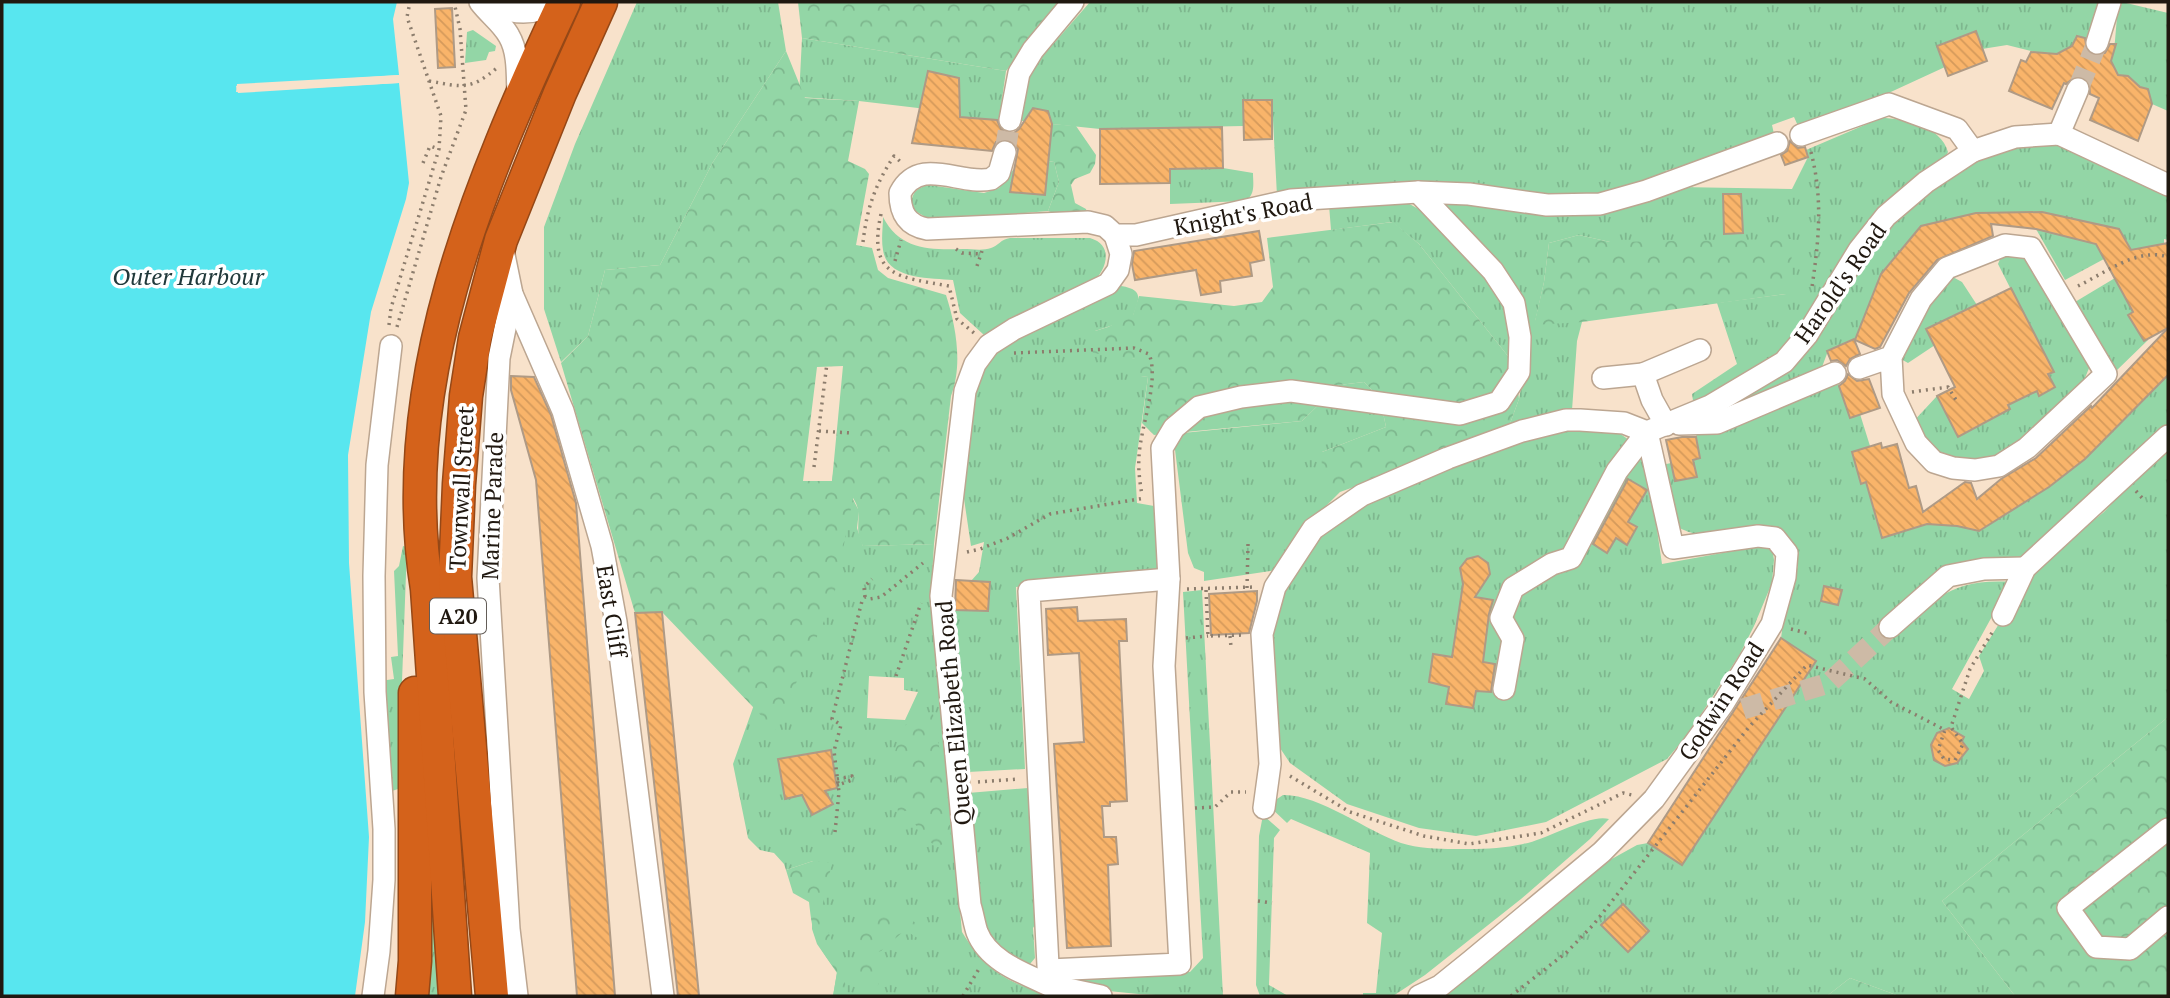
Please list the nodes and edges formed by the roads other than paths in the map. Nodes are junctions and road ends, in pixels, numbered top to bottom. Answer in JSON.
{"nodes":[{"id":1,"x":482,"y":2,"type":"edge"},
{"id":2,"x":552,"y":2,"type":"edge"},
{"id":3,"x":564,"y":2,"type":"edge"},
{"id":4,"x":601,"y":2,"type":"edge"},
{"id":5,"x":1073,"y":2,"type":"edge"},
{"id":6,"x":2110,"y":2,"type":"edge"},
{"id":7,"x":2097,"y":43,"type":"tunnel mouth"},
{"id":8,"x":2078,"y":89,"type":"tunnel mouth"},
{"id":9,"x":519,"y":99,"type":"junction"},
{"id":10,"x":1010,"y":121,"type":"tunnel mouth"},
{"id":11,"x":1803,"y":134,"type":"road end"},
{"id":12,"x":2059,"y":134,"type":"junction"},
{"id":13,"x":1777,"y":143,"type":"dead end"},
{"id":14,"x":1973,"y":151,"type":"junction"},
{"id":15,"x":1005,"y":152,"type":"tunnel mouth"},
{"id":16,"x":2168,"y":185,"type":"edge"},
{"id":17,"x":1418,"y":192,"type":"junction"},
{"id":18,"x":1115,"y":235,"type":"junction"},
{"id":19,"x":501,"y":240,"type":"junction"},
{"id":20,"x":512,"y":294,"type":"junction"},
{"id":21,"x":391,"y":346,"type":"road end"},
{"id":22,"x":1700,"y":350,"type":"dead end"},
{"id":23,"x":1891,"y":357,"type":"junction"},
{"id":24,"x":1859,"y":368,"type":"dead end"},
{"id":25,"x":1643,"y":373,"type":"junction"},
{"id":26,"x":1835,"y":373,"type":"dead end"},
{"id":27,"x":1603,"y":377,"type":"dead end"},
{"id":28,"x":1657,"y":428,"type":"junction"},
{"id":29,"x":2168,"y":436,"type":"edge"},
{"id":30,"x":421,"y":553,"type":"junction"},
{"id":31,"x":2025,"y":568,"type":"junction"},
{"id":32,"x":1176,"y":584,"type":"junction"},
{"id":33,"x":2003,"y":615,"type":"road end"},
{"id":34,"x":1890,"y":627,"type":"tunnel mouth"},
{"id":35,"x":1504,"y":689,"type":"dead end"},
{"id":36,"x":1264,"y":808,"type":"dead end"},
{"id":37,"x":2168,"y":829,"type":"edge"},
{"id":38,"x":2168,"y":917,"type":"edge"},
{"id":39,"x":498,"y":932,"type":"junction"},
{"id":40,"x":1049,"y":978,"type":"junction"},
{"id":41,"x":373,"y":996,"type":"edge"},
{"id":42,"x":412,"y":996,"type":"edge"},
{"id":43,"x":455,"y":996,"type":"edge"},
{"id":44,"x":492,"y":996,"type":"edge"},
{"id":45,"x":517,"y":996,"type":"edge"},
{"id":46,"x":663,"y":996,"type":"edge"},
{"id":47,"x":1101,"y":996,"type":"edge"},
{"id":48,"x":1419,"y":996,"type":"edge"}],
"edges":[{"from":1,"to":2,"type":"street"},
{"from":1,"to":9,"type":"street"},
{"from":3,"to":9,"type":"highway","name":"Townwall Street","number":"A20"},
{"from":4,"to":19,"type":"highway","name":"Townwall Street","number":"A20"},
{"from":5,"to":10,"type":"street"},
{"from":6,"to":7,"type":"street"},
{"from":8,"to":12,"type":"street"},
{"from":9,"to":30,"type":"highway","name":"Townwall Street","number":"A20"},
{"from":11,"to":14,"type":"street"},
{"from":12,"to":14,"type":"street","name":"Harold's Road"},
{"from":12,"to":16,"type":"street"},
{"from":13,"to":17,"type":"street","name":"Knight's Road"},
{"from":14,"to":28,"type":"street","name":"Harold's Road"},
{"from":15,"to":18,"type":"street","name":"Knight's Road"},
{"from":17,"to":18,"type":"street","name":"Knight's Road"},
{"from":17,"to":32,"type":"street"},
{"from":18,"to":40,"type":"street","name":"Queen Elizabeth Road"},
{"from":19,"to":20,"type":"street","name":"East Cliff"},
{"from":19,"to":39,"type":"highway","name":"Townwall Street","number":"A20"},
{"from":20,"to":39,"type":"street","name":"Marine Parade"},
{"from":20,"to":46,"type":"street","name":"East Cliff"},
{"from":21,"to":41,"type":"street"},
{"from":22,"to":25,"type":"street"},
{"from":23,"to":23,"type":"street"},
{"from":23,"to":24,"type":"street"},
{"from":25,"to":27,"type":"street"},
{"from":25,"to":28,"type":"street"},
{"from":26,"to":28,"type":"street"},
{"from":28,"to":35,"type":"street"},
{"from":28,"to":36,"type":"street"},
{"from":28,"to":48,"type":"street","name":"Godwin Road"},
{"from":29,"to":31,"type":"street"},
{"from":30,"to":42,"type":"highway"},
{"from":30,"to":43,"type":"highway","name":"Townwall Street","number":"A20"},
{"from":31,"to":33,"type":"street"},
{"from":31,"to":34,"type":"street"},
{"from":32,"to":40,"type":"street"},
{"from":32,"to":40,"type":"street"},
{"from":37,"to":38,"type":"street"},
{"from":39,"to":44,"type":"highway","name":"Townwall Street","number":"A20"},
{"from":39,"to":45,"type":"street","name":"Marine Parade"},
{"from":40,"to":47,"type":"street"}]}
